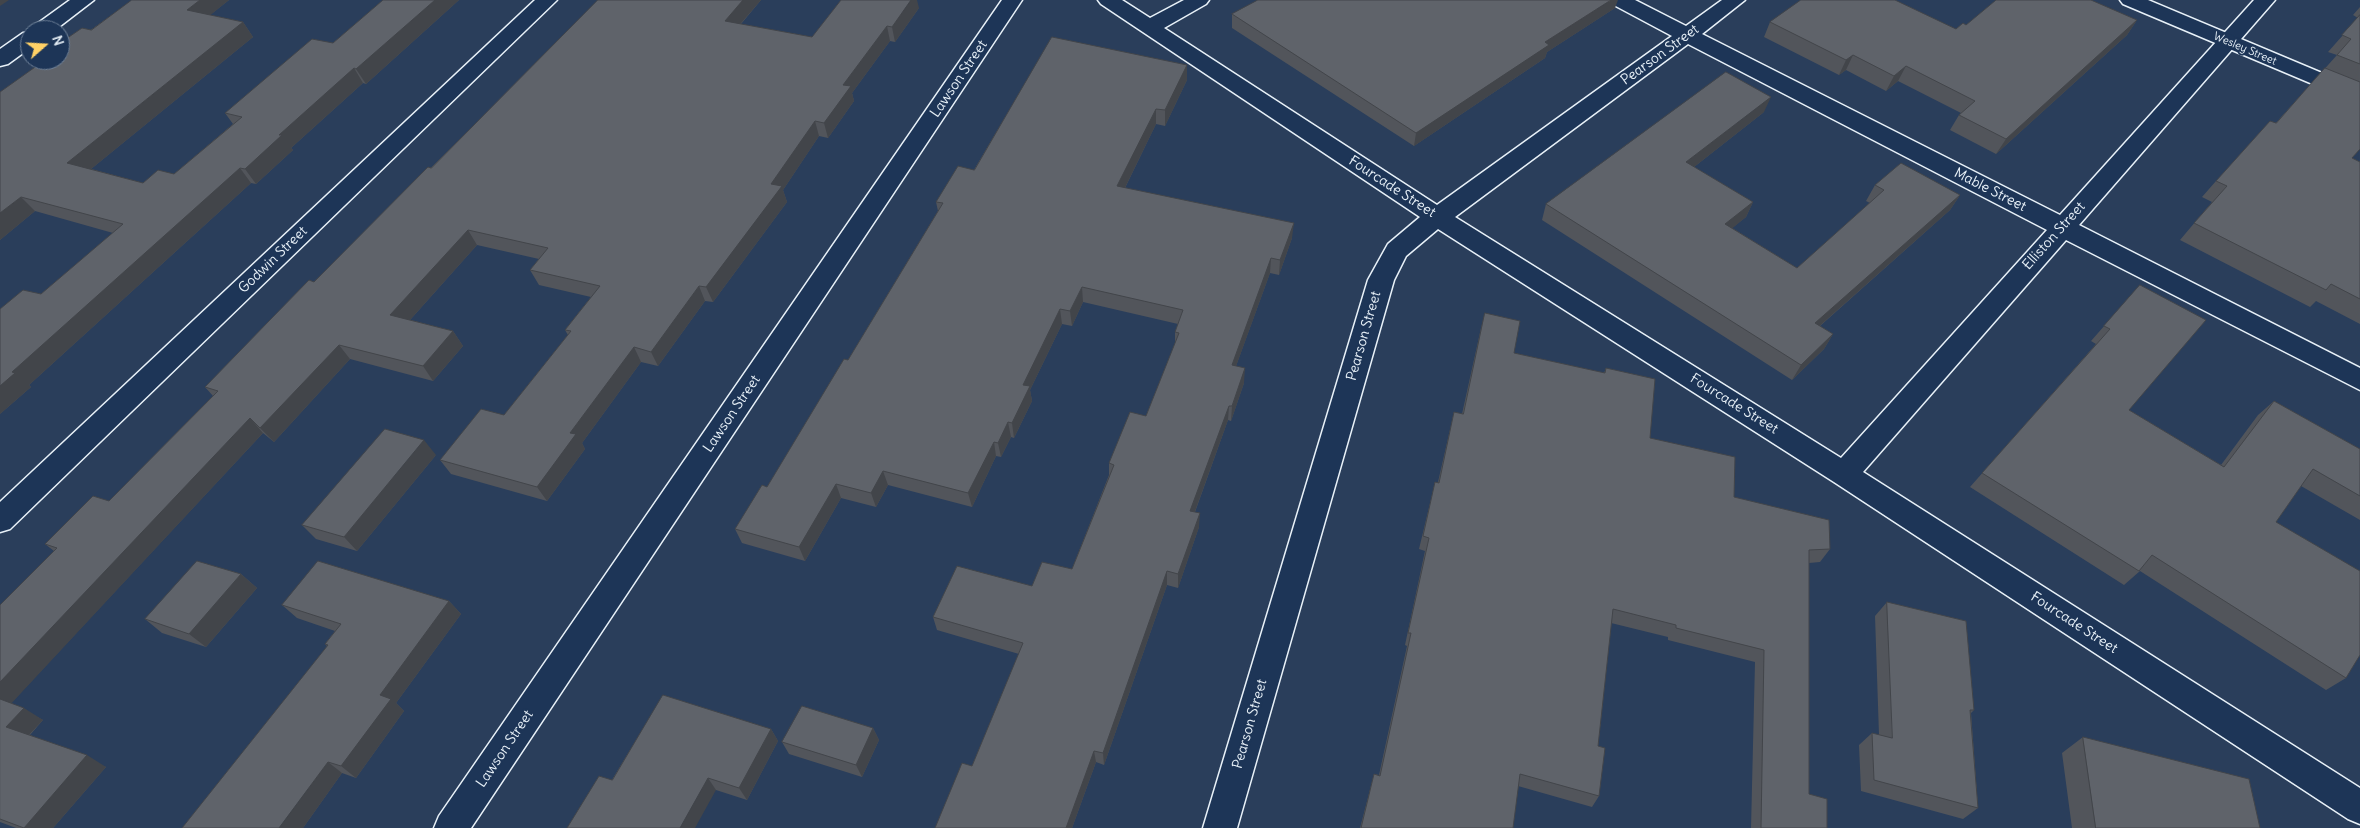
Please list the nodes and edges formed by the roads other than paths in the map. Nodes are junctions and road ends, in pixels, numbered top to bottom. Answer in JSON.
{"nodes":[{"id":1,"x":84,"y":0,"type":"edge"},
{"id":2,"x":547,"y":0,"type":"edge"},
{"id":3,"x":1012,"y":0,"type":"edge"},
{"id":4,"x":1108,"y":0,"type":"edge"},
{"id":5,"x":1199,"y":0,"type":"edge"},
{"id":6,"x":1619,"y":0,"type":"edge"},
{"id":7,"x":1735,"y":0,"type":"edge"},
{"id":8,"x":2130,"y":0,"type":"edge"},
{"id":9,"x":2264,"y":0,"type":"edge"},
{"id":10,"x":55,"y":20,"type":"edge"},
{"id":11,"x":1150,"y":27,"type":"junction"},
{"id":12,"x":1688,"y":35,"type":"junction"},
{"id":13,"x":2228,"y":42,"type":"junction"},
{"id":14,"x":20,"y":45,"type":"edge"},
{"id":15,"x":0,"y":59,"type":"edge"},
{"id":16,"x":2360,"y":97,"type":"edge"},
{"id":17,"x":1439,"y":218,"type":"junction"},
{"id":18,"x":2063,"y":228,"type":"junction"},
{"id":19,"x":2360,"y":380,"type":"edge"},
{"id":20,"x":1844,"y":474,"type":"junction"},
{"id":21,"x":0,"y":520,"type":"edge"},
{"id":22,"x":2360,"y":807,"type":"edge"},
{"id":23,"x":452,"y":828,"type":"edge"},
{"id":24,"x":1220,"y":828,"type":"edge"}],
"edges":[{"from":1,"to":10,"type":"street"},
{"from":2,"to":21,"type":"street","name":"Godwin Street"},
{"from":3,"to":23,"type":"street","name":"Lawson Street"},
{"from":4,"to":11,"type":"street","name":"Fourcade Street"},
{"from":5,"to":11,"type":"street"},
{"from":6,"to":12,"type":"street","name":"Mable Street"},
{"from":7,"to":12,"type":"street","name":"Pearson Street"},
{"from":8,"to":13,"type":"street","name":"Wesley Street"},
{"from":9,"to":13,"type":"street","name":"Elliston Street"},
{"from":11,"to":17,"type":"street","name":"Fourcade Street"},
{"from":12,"to":17,"type":"street","name":"Pearson Street"},
{"from":12,"to":18,"type":"street","name":"Mable Street"},
{"from":13,"to":16,"type":"street","name":"Wesley Street"},
{"from":13,"to":18,"type":"street","name":"Elliston Street"},
{"from":14,"to":15,"type":"street"},
{"from":17,"to":20,"type":"street","name":"Fourcade Street"},
{"from":17,"to":24,"type":"street","name":"Pearson Street"},
{"from":18,"to":19,"type":"street","name":"Mable Street"},
{"from":18,"to":20,"type":"street","name":"Elliston Street"},
{"from":20,"to":22,"type":"street","name":"Fourcade Street"}]}
